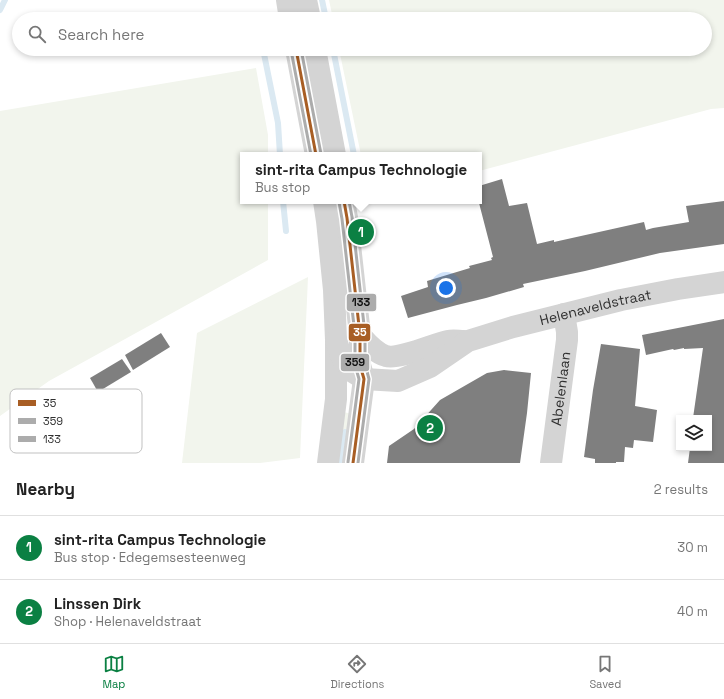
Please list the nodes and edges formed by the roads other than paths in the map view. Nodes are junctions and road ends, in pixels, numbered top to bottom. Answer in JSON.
{"nodes":[{"id":1,"x":287,"y":0,"type":"edge"},
{"id":2,"x":306,"y":0,"type":"edge"},
{"id":3,"x":289,"y":12,"type":"edge"},
{"id":4,"x":309,"y":12,"type":"edge"},
{"id":5,"x":297,"y":56,"type":"edge"},
{"id":6,"x":316,"y":56,"type":"edge"},
{"id":7,"x":315,"y":152,"type":"edge"},
{"id":8,"x":334,"y":152,"type":"edge"},
{"id":9,"x":325,"y":204,"type":"edge"},
{"id":10,"x":345,"y":204,"type":"edge"},
{"id":11,"x":341,"y":255,"type":"junction"},
{"id":12,"x":724,"y":282,"type":"edge"},
{"id":13,"x":564,"y":314,"type":"junction"},
{"id":14,"x":360,"y":335,"type":"junction"},
{"id":15,"x":336,"y":340,"type":"junction"},
{"id":16,"x":468,"y":341,"type":"junction"},
{"id":17,"x":364,"y":379,"type":"junction"},
{"id":18,"x":328,"y":463,"type":"edge"},
{"id":19,"x":353,"y":463,"type":"edge"},
{"id":20,"x":551,"y":463,"type":"edge"}],
"edges":[{"from":1,"to":3,"type":"street"},
{"from":2,"to":4,"type":"street"},
{"from":5,"to":7,"type":"street"},
{"from":6,"to":8,"type":"street"},
{"from":9,"to":11,"type":"street"},
{"from":10,"to":11,"type":"street"},
{"from":11,"to":14,"type":"street"},
{"from":11,"to":15,"type":"street"},
{"from":12,"to":13,"type":"street","name":"Helenaveldstraat"},
{"from":13,"to":16,"type":"street","name":"Helenaveldstraat"},
{"from":13,"to":20,"type":"street","name":"Abelenlaan"},
{"from":14,"to":16,"type":"street","name":"Helenaveldstraat"},
{"from":14,"to":17,"type":"street"},
{"from":15,"to":17,"type":"street"},
{"from":15,"to":18,"type":"street"},
{"from":16,"to":17,"type":"street","name":"Helenaveldstraat"},
{"from":17,"to":19,"type":"street"}]}
